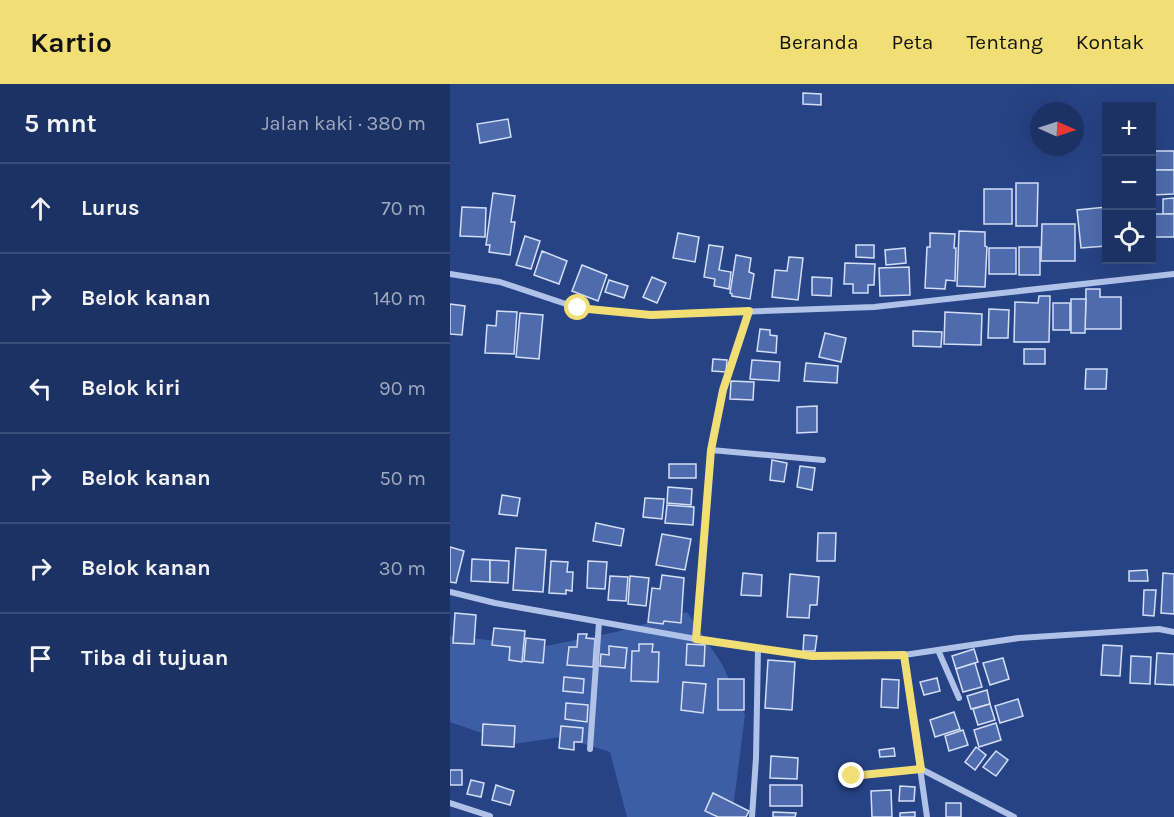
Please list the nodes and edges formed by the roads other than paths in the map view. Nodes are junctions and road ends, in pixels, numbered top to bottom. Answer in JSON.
{"nodes":[{"id":1,"x":450,"y":274,"type":"edge"},
{"id":2,"x":1174,"y":274,"type":"edge"},
{"id":3,"x":749,"y":311,"type":"junction"},
{"id":4,"x":711,"y":450,"type":"junction"},
{"id":5,"x":823,"y":460,"type":"dead end"},
{"id":6,"x":450,"y":592,"type":"edge"},
{"id":7,"x":599,"y":622,"type":"junction"},
{"id":8,"x":1174,"y":632,"type":"edge"},
{"id":9,"x":696,"y":639,"type":"junction"},
{"id":10,"x":758,"y":649,"type":"junction"},
{"id":11,"x":938,"y":650,"type":"junction"},
{"id":12,"x":904,"y":655,"type":"junction"},
{"id":13,"x":960,"y":698,"type":"dead end"},
{"id":14,"x":590,"y":749,"type":"dead end"},
{"id":15,"x":921,"y":769,"type":"junction"},
{"id":16,"x":852,"y":776,"type":"dead end"},
{"id":17,"x":450,"y":803,"type":"edge"},
{"id":18,"x":1001,"y":814,"type":"edge"},
{"id":19,"x":490,"y":816,"type":"edge"},
{"id":20,"x":752,"y":817,"type":"edge"},
{"id":21,"x":927,"y":817,"type":"edge"},
{"id":22,"x":1014,"y":817,"type":"edge"}],
"edges":[{"from":1,"to":3,"type":"street"},
{"from":2,"to":3,"type":"street"},
{"from":3,"to":4,"type":"street"},
{"from":4,"to":5,"type":"street"},
{"from":4,"to":9,"type":"street"},
{"from":6,"to":7,"type":"street"},
{"from":7,"to":9,"type":"street"},
{"from":7,"to":14,"type":"street"},
{"from":8,"to":11,"type":"street"},
{"from":9,"to":10,"type":"street"},
{"from":10,"to":12,"type":"street"},
{"from":10,"to":20,"type":"street"},
{"from":11,"to":12,"type":"street"},
{"from":11,"to":13,"type":"street"},
{"from":12,"to":15,"type":"street"},
{"from":15,"to":16,"type":"street"},
{"from":15,"to":18,"type":"street"},
{"from":15,"to":21,"type":"street"},
{"from":17,"to":19,"type":"street"},
{"from":18,"to":22,"type":"street"}]}
